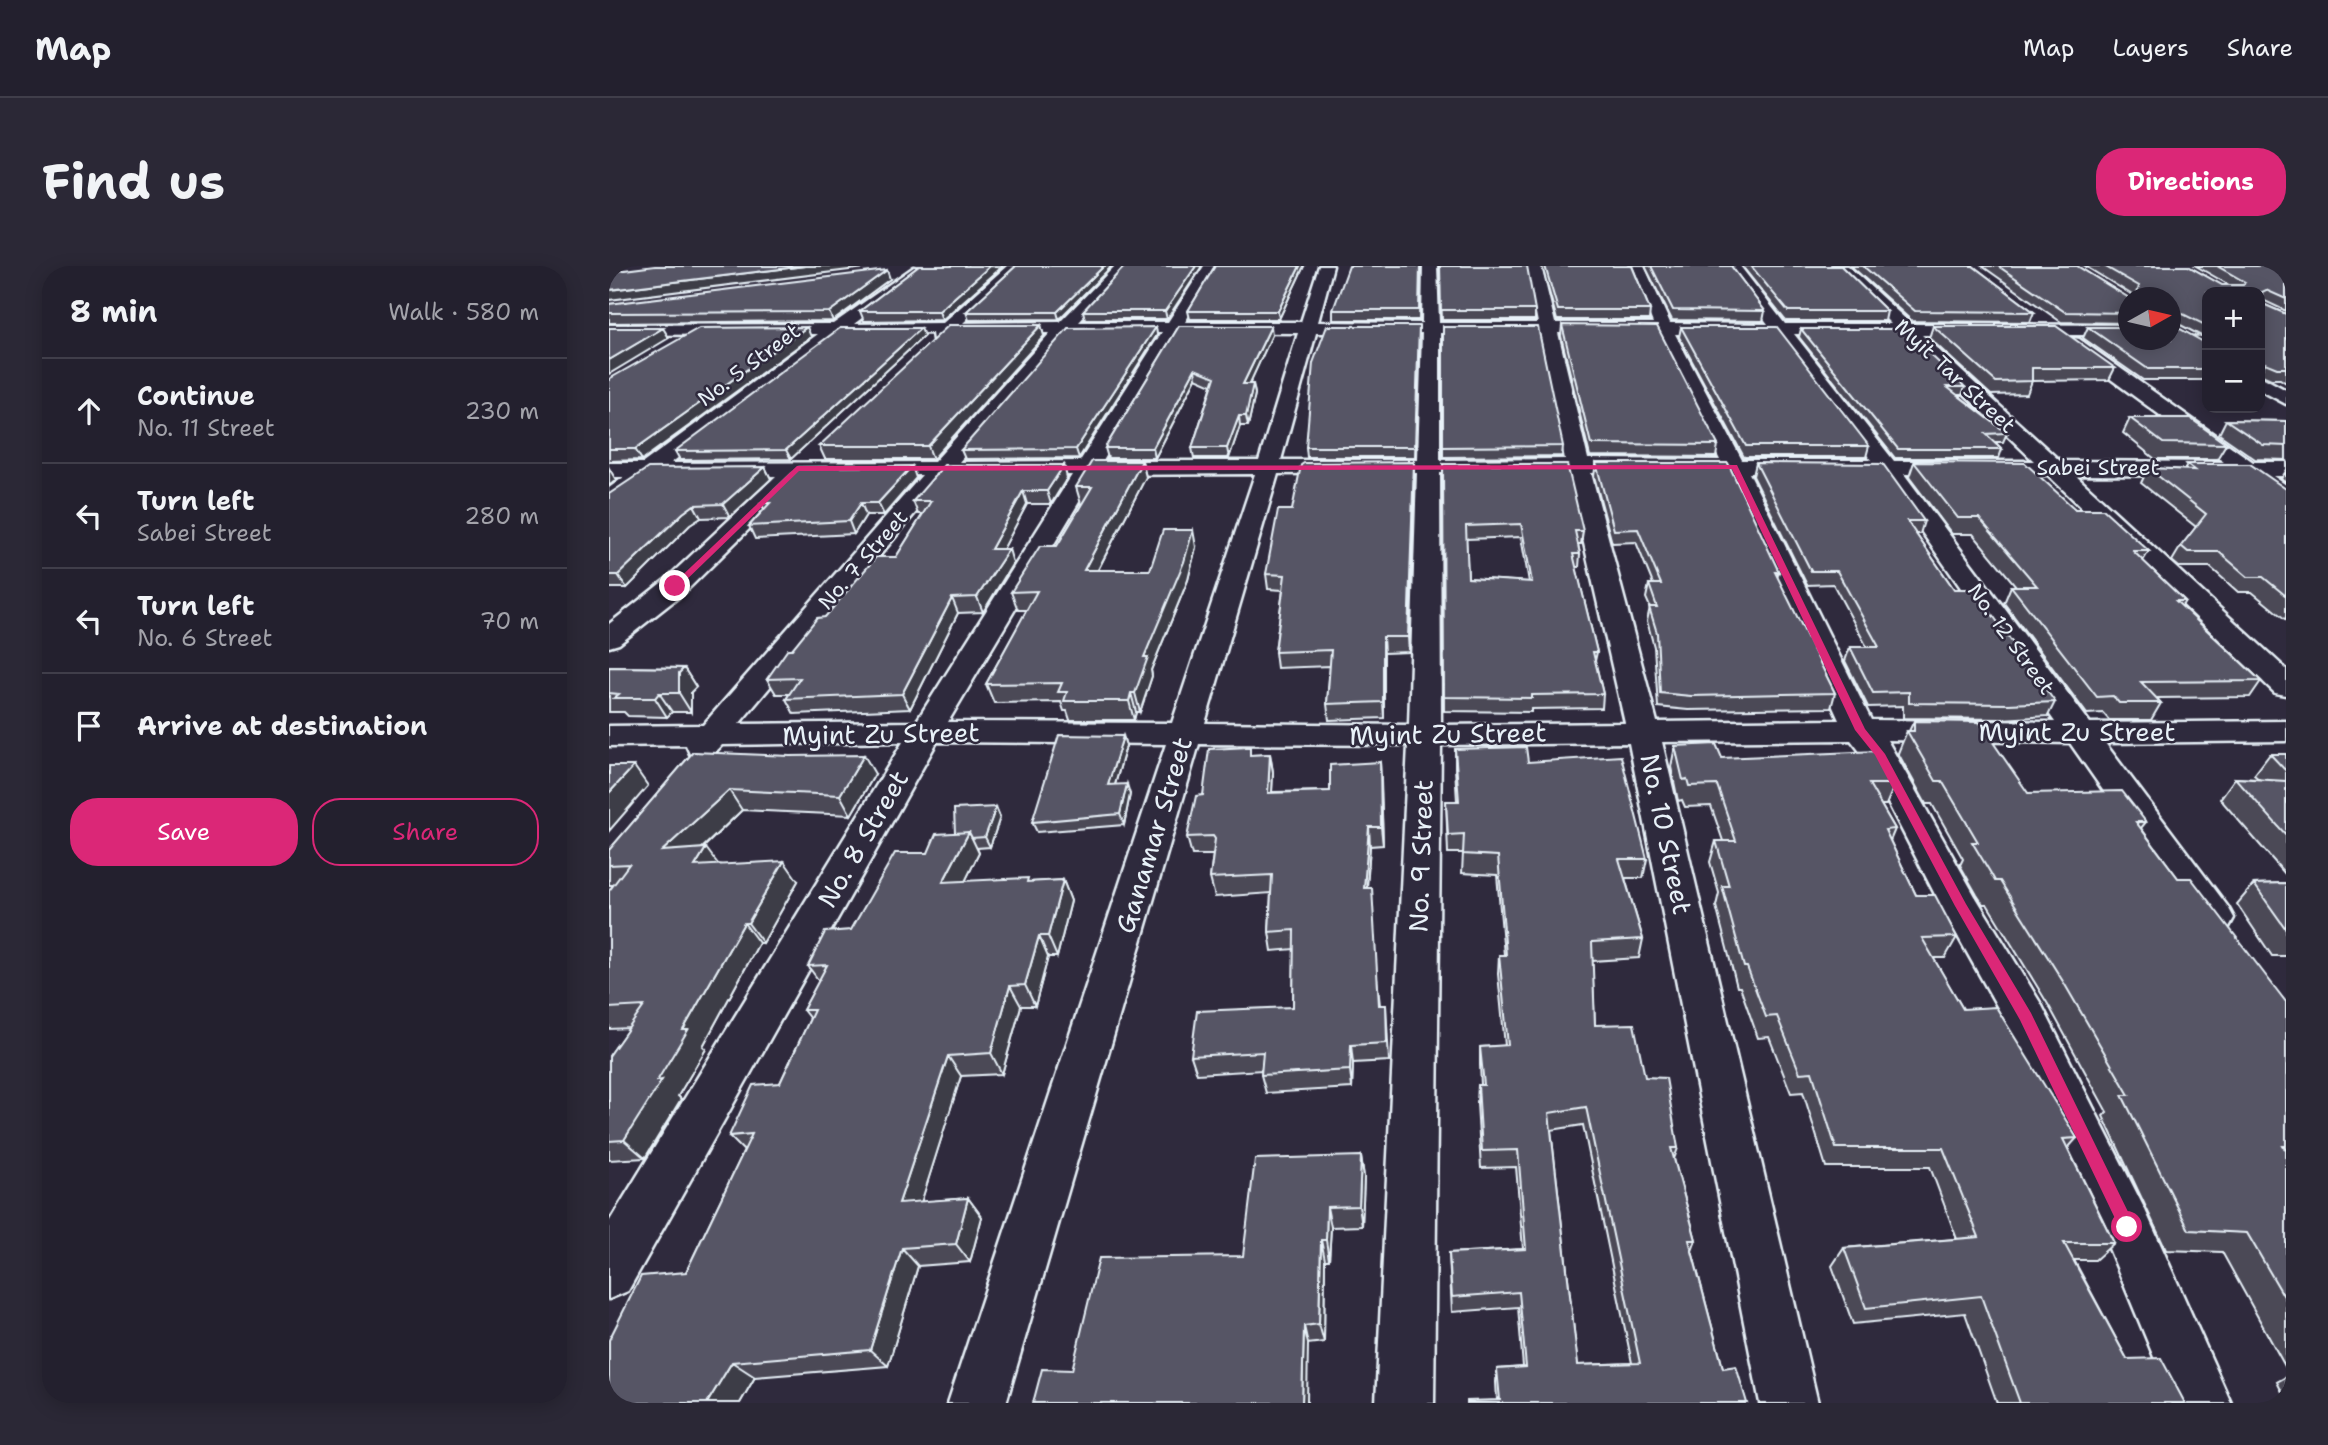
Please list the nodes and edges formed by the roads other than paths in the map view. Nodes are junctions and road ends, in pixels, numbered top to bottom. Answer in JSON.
{"nodes":[{"id":1,"x":1016,"y":266,"type":"edge"},
{"id":2,"x":1123,"y":266,"type":"edge"},
{"id":3,"x":1212,"y":266,"type":"edge"},
{"id":4,"x":1326,"y":266,"type":"edge"},
{"id":5,"x":1430,"y":266,"type":"edge"},
{"id":6,"x":1534,"y":266,"type":"edge"},
{"id":7,"x":1637,"y":266,"type":"edge"},
{"id":8,"x":1732,"y":266,"type":"edge"},
{"id":9,"x":1839,"y":266,"type":"edge"},
{"id":10,"x":923,"y":268,"type":"edge"},
{"id":11,"x":879,"y":274,"type":"edge"},
{"id":12,"x":727,"y":313,"type":"edge"},
{"id":13,"x":2034,"y":314,"type":"edge"},
{"id":14,"x":1174,"y":327,"type":"junction"},
{"id":15,"x":948,"y":328,"type":"junction"},
{"id":16,"x":1064,"y":328,"type":"junction"},
{"id":17,"x":1307,"y":328,"type":"junction"},
{"id":18,"x":1547,"y":328,"type":"junction"},
{"id":19,"x":1663,"y":328,"type":"junction"},
{"id":20,"x":835,"y":329,"type":"junction"},
{"id":21,"x":1431,"y":329,"type":"junction"},
{"id":22,"x":1780,"y":329,"type":"junction"},
{"id":23,"x":2181,"y":329,"type":"edge"},
{"id":24,"x":609,"y":330,"type":"edge"},
{"id":25,"x":699,"y":330,"type":"junction"},
{"id":26,"x":1907,"y":330,"type":"junction"},
{"id":27,"x":2056,"y":330,"type":"junction"},
{"id":28,"x":2118,"y":330,"type":"edge"},
{"id":29,"x":2202,"y":330,"type":"edge"},
{"id":30,"x":2181,"y":334,"type":"edge"},
{"id":31,"x":928,"y":347,"type":"edge"},
{"id":32,"x":2202,"y":347,"type":"edge"},
{"id":33,"x":665,"y":351,"type":"edge"},
{"id":34,"x":2265,"y":385,"type":"edge"},
{"id":35,"x":2286,"y":398,"type":"edge"},
{"id":36,"x":817,"y":450,"type":"edge"},
{"id":37,"x":1578,"y":466,"type":"junction"},
{"id":38,"x":943,"y":467,"type":"junction"},
{"id":39,"x":1428,"y":467,"type":"junction"},
{"id":40,"x":1735,"y":467,"type":"junction"},
{"id":41,"x":1887,"y":467,"type":"junction"},
{"id":42,"x":797,"y":468,"type":"junction"},
{"id":43,"x":1088,"y":468,"type":"junction"},
{"id":44,"x":1268,"y":468,"type":"junction"},
{"id":45,"x":2053,"y":468,"type":"junction"},
{"id":46,"x":2248,"y":469,"type":"junction"},
{"id":47,"x":2286,"y":469,"type":"edge"},
{"id":48,"x":609,"y":470,"type":"edge"},
{"id":49,"x":648,"y":470,"type":"junction"},
{"id":50,"x":2286,"y":496,"type":"edge"},
{"id":51,"x":609,"y":499,"type":"edge"},
{"id":52,"x":609,"y":638,"type":"edge"},
{"id":53,"x":2286,"y":686,"type":"edge"},
{"id":54,"x":1860,"y":730,"type":"junction"},
{"id":55,"x":1643,"y":731,"type":"junction"},
{"id":56,"x":2286,"y":731,"type":"edge"},
{"id":57,"x":926,"y":732,"type":"junction"},
{"id":58,"x":2078,"y":733,"type":"junction"},
{"id":59,"x":1185,"y":734,"type":"junction"},
{"id":60,"x":609,"y":736,"type":"edge"},
{"id":61,"x":712,"y":736,"type":"junction"},
{"id":62,"x":1425,"y":736,"type":"junction"},
{"id":63,"x":686,"y":767,"type":"edge"},
{"id":64,"x":2230,"y":939,"type":"edge"},
{"id":65,"x":609,"y":1272,"type":"edge"},
{"id":66,"x":977,"y":1403,"type":"edge"},
{"id":67,"x":1405,"y":1403,"type":"edge"},
{"id":68,"x":1789,"y":1403,"type":"edge"},
{"id":69,"x":2202,"y":1403,"type":"edge"}],
"edges":[{"from":1,"to":15,"type":"street"},
{"from":2,"to":16,"type":"street","name":"No. 7 Street"},
{"from":3,"to":14,"type":"street","name":"No. 8 Street"},
{"from":4,"to":17,"type":"street","name":"Ganamar Street"},
{"from":5,"to":21,"type":"street","name":"No. 9 Street"},
{"from":6,"to":18,"type":"street","name":"No. 10 Street"},
{"from":7,"to":19,"type":"street"},
{"from":8,"to":22,"type":"street","name":"No. 12 Street"},
{"from":9,"to":26,"type":"street","name":"Myit Tar Street"},
{"from":10,"to":11,"type":"street"},
{"from":10,"to":20,"type":"street","name":"No. 5 Street"},
{"from":12,"to":25,"type":"street"},
{"from":13,"to":27,"type":"street"},
{"from":14,"to":16,"type":"street"},
{"from":14,"to":17,"type":"street"},
{"from":14,"to":43,"type":"street","name":"No. 8 Street"},
{"from":15,"to":16,"type":"street"},
{"from":15,"to":20,"type":"street"},
{"from":15,"to":31,"type":"street"},
{"from":16,"to":38,"type":"street","name":"No. 7 Street"},
{"from":17,"to":21,"type":"street"},
{"from":17,"to":44,"type":"street","name":"Ganamar Street"},
{"from":18,"to":19,"type":"street"},
{"from":18,"to":21,"type":"street"},
{"from":18,"to":37,"type":"street","name":"No. 10 Street"},
{"from":19,"to":22,"type":"street"},
{"from":19,"to":40,"type":"street"},
{"from":20,"to":25,"type":"street"},
{"from":20,"to":49,"type":"street","name":"No. 5 Street"},
{"from":21,"to":39,"type":"street","name":"No. 9 Street"},
{"from":22,"to":26,"type":"street"},
{"from":22,"to":41,"type":"street","name":"No. 12 Street"},
{"from":23,"to":29,"type":"street"},
{"from":24,"to":25,"type":"street"},
{"from":25,"to":33,"type":"street"},
{"from":26,"to":27,"type":"street"},
{"from":26,"to":45,"type":"street","name":"Myit Tar Street"},
{"from":27,"to":28,"type":"street"},
{"from":27,"to":46,"type":"street"},
{"from":30,"to":32,"type":"street"},
{"from":34,"to":35,"type":"street"},
{"from":36,"to":42,"type":"street"},
{"from":37,"to":39,"type":"street","name":"Sabei Street"},
{"from":37,"to":40,"type":"street","name":"Sabei Street"},
{"from":37,"to":55,"type":"street","name":"No. 10 Street"},
{"from":38,"to":42,"type":"street","name":"Sabei Street"},
{"from":38,"to":43,"type":"street","name":"Sabei Street"},
{"from":38,"to":61,"type":"street","name":"No. 7 Street"},
{"from":39,"to":44,"type":"street","name":"Sabei Street"},
{"from":39,"to":62,"type":"street","name":"No. 9 Street"},
{"from":40,"to":41,"type":"street","name":"Sabei Street"},
{"from":40,"to":54,"type":"street"},
{"from":41,"to":45,"type":"street","name":"Sabei Street"},
{"from":41,"to":58,"type":"street","name":"No. 12 Street"},
{"from":42,"to":49,"type":"street","name":"Sabei Street"},
{"from":42,"to":52,"type":"street"},
{"from":43,"to":44,"type":"street","name":"Sabei Street"},
{"from":43,"to":57,"type":"street","name":"No. 8 Street"},
{"from":44,"to":59,"type":"street","name":"Ganamar Street"},
{"from":45,"to":46,"type":"street","name":"Sabei Street"},
{"from":45,"to":53,"type":"street","name":"Myit Tar Street"},
{"from":46,"to":47,"type":"street","name":"Sabei Street"},
{"from":46,"to":50,"type":"street"},
{"from":48,"to":49,"type":"street","name":"Sabei Street"},
{"from":49,"to":51,"type":"street","name":"No. 5 Street"},
{"from":54,"to":55,"type":"street","name":"Myint Zu Street"},
{"from":54,"to":58,"type":"street","name":"Myint Zu Street"},
{"from":54,"to":69,"type":"street"},
{"from":55,"to":62,"type":"street","name":"Myint Zu Street"},
{"from":55,"to":68,"type":"street","name":"No. 10 Street"},
{"from":56,"to":58,"type":"street","name":"Myint Zu Street"},
{"from":57,"to":59,"type":"street","name":"Myint Zu Street"},
{"from":57,"to":61,"type":"street","name":"Myint Zu Street"},
{"from":57,"to":65,"type":"street","name":"No. 8 Street"},
{"from":58,"to":64,"type":"street","name":"No. 12 Street"},
{"from":59,"to":62,"type":"street","name":"Myint Zu Street"},
{"from":59,"to":66,"type":"street","name":"Ganamar Street"},
{"from":60,"to":61,"type":"street","name":"Myint Zu Street"},
{"from":61,"to":63,"type":"street","name":"No. 7 Street"},
{"from":62,"to":67,"type":"street","name":"No. 9 Street"}]}
